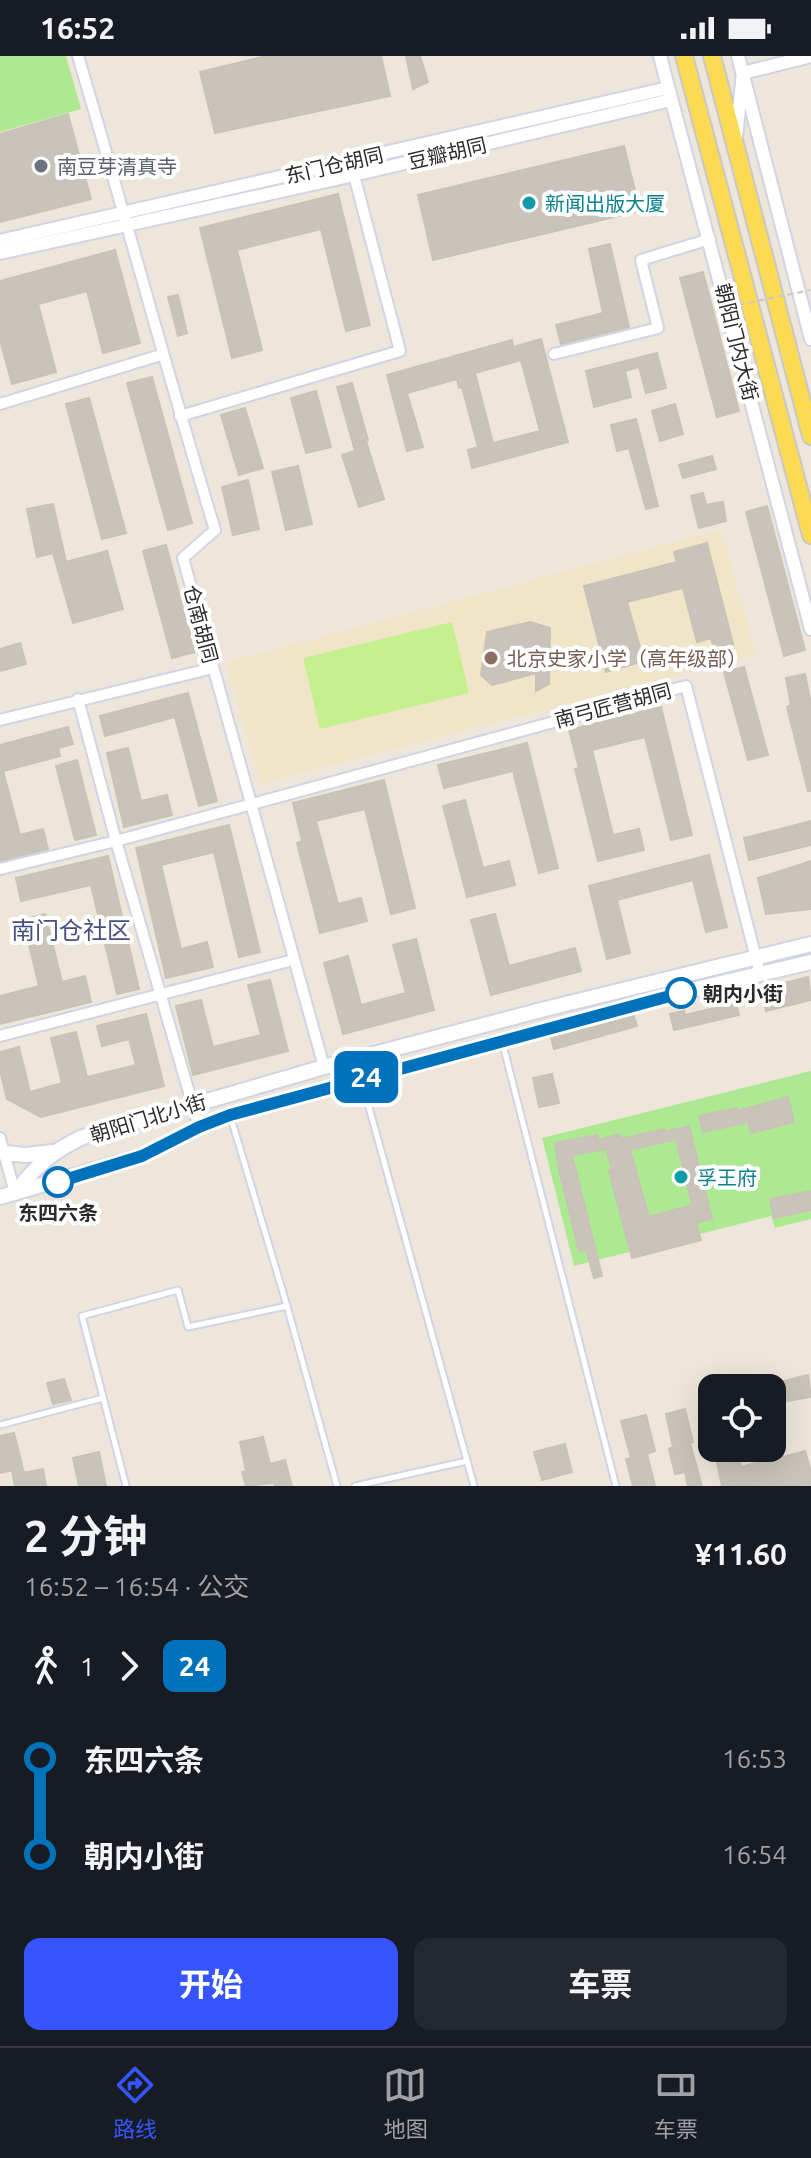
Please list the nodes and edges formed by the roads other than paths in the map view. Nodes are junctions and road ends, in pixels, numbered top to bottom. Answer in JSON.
{"nodes":[{"id":1,"x":78,"y":56,"type":"edge"},
{"id":2,"x":660,"y":56,"type":"edge"},
{"id":3,"x":684,"y":56,"type":"edge"},
{"id":4,"x":712,"y":56,"type":"edge"},
{"id":5,"x":738,"y":56,"type":"edge"},
{"id":6,"x":811,"y":56,"type":"edge"},
{"id":7,"x":743,"y":73,"type":"junction"},
{"id":8,"x":670,"y":94,"type":"junction"},
{"id":9,"x":735,"y":148,"type":"junction"},
{"id":10,"x":354,"y":175,"type":"junction"},
{"id":11,"x":127,"y":219,"type":"junction"},
{"id":12,"x":710,"y":239,"type":"junction"},
{"id":13,"x":0,"y":241,"type":"edge"},
{"id":14,"x":0,"y":253,"type":"edge"},
{"id":15,"x":811,"y":339,"type":"edge"},
{"id":16,"x":554,"y":354,"type":"dead end"},
{"id":17,"x":161,"y":355,"type":"junction"},
{"id":18,"x":0,"y":404,"type":"edge"},
{"id":19,"x":180,"y":416,"type":"junction"},
{"id":20,"x":811,"y":436,"type":"edge"},
{"id":21,"x":811,"y":535,"type":"edge"},
{"id":22,"x":811,"y":629,"type":"edge"},
{"id":23,"x":213,"y":668,"type":"junction"},
{"id":24,"x":78,"y":699,"type":"junction"},
{"id":25,"x":0,"y":720,"type":"edge"},
{"id":26,"x":252,"y":802,"type":"junction"},
{"id":27,"x":116,"y":841,"type":"junction"},
{"id":28,"x":0,"y":869,"type":"edge"},
{"id":29,"x":811,"y":944,"type":"edge"},
{"id":30,"x":756,"y":958,"type":"junction"},
{"id":31,"x":293,"y":960,"type":"junction"},
{"id":32,"x":811,"y":962,"type":"edge"},
{"id":33,"x":760,"y":974,"type":"junction"},
{"id":34,"x":159,"y":994,"type":"junction"},
{"id":35,"x":0,"y":1036,"type":"edge"},
{"id":36,"x":502,"y":1040,"type":"junction"},
{"id":37,"x":324,"y":1067,"type":"junction"},
{"id":38,"x":361,"y":1078,"type":"junction"},
{"id":39,"x":191,"y":1105,"type":"junction"},
{"id":40,"x":230,"y":1115,"type":"junction"},
{"id":41,"x":199,"y":1127,"type":"junction"},
{"id":42,"x":2,"y":1146,"type":"edge"},
{"id":43,"x":56,"y":1151,"type":"junction"},
{"id":44,"x":8,"y":1195,"type":"edge"},
{"id":45,"x":287,"y":1306,"type":"junction"},
{"id":46,"x":103,"y":1398,"type":"junction"},
{"id":47,"x":0,"y":1425,"type":"edge"},
{"id":48,"x":467,"y":1461,"type":"junction"},
{"id":49,"x":126,"y":1486,"type":"edge"},
{"id":50,"x":337,"y":1486,"type":"edge"},
{"id":51,"x":355,"y":1486,"type":"edge"},
{"id":52,"x":474,"y":1486,"type":"edge"},
{"id":53,"x":616,"y":1486,"type":"edge"}],
"edges":[{"from":1,"to":11,"type":"street","name":"仓南胡同"},
{"from":2,"to":8,"type":"street","name":"朝阳门内大街"},
{"from":3,"to":21,"type":"main road","name":"朝阳门内大街"},
{"from":4,"to":9,"type":"main road"},
{"from":5,"to":7,"type":"street"},
{"from":6,"to":7,"type":"street"},
{"from":7,"to":9,"type":"street"},
{"from":7,"to":15,"type":"street"},
{"from":8,"to":10,"type":"street","name":"豆瓣胡同"},
{"from":8,"to":11,"type":"street","name":"东门仓胡同"},
{"from":8,"to":12,"type":"street","name":"朝阳门内大街"},
{"from":9,"to":20,"type":"main road"},
{"from":10,"to":11,"type":"street","name":"豆瓣胡同"},
{"from":10,"to":19,"type":"street"},
{"from":11,"to":13,"type":"street","name":"东门仓胡同"},
{"from":11,"to":14,"type":"street","name":"东门仓胡同"},
{"from":11,"to":17,"type":"street","name":"仓南胡同"},
{"from":12,"to":16,"type":"street"},
{"from":12,"to":22,"type":"street","name":"朝阳门内大街"},
{"from":17,"to":18,"type":"street"},
{"from":17,"to":19,"type":"street","name":"仓南胡同"},
{"from":19,"to":23,"type":"street","name":"仓南胡同"},
{"from":23,"to":24,"type":"street"},
{"from":23,"to":26,"type":"street","name":"仓南胡同"},
{"from":24,"to":25,"type":"street"},
{"from":24,"to":27,"type":"street"},
{"from":26,"to":27,"type":"street"},
{"from":26,"to":30,"type":"street","name":"南弓匠营胡同"},
{"from":26,"to":31,"type":"street","name":"仓南胡同"},
{"from":27,"to":28,"type":"street"},
{"from":27,"to":34,"type":"street"},
{"from":29,"to":30,"type":"main road","name":"朝阳门北小街"},
{"from":30,"to":33,"type":"street","name":"南弓匠营胡同"},
{"from":30,"to":37,"type":"main road","name":"朝阳门北小街"},
{"from":31,"to":34,"type":"street"},
{"from":31,"to":37,"type":"street","name":"仓南胡同"},
{"from":32,"to":33,"type":"main road","name":"朝阳门北小街"},
{"from":33,"to":36,"type":"main road","name":"朝阳门北小街"},
{"from":34,"to":35,"type":"street"},
{"from":34,"to":39,"type":"street"},
{"from":36,"to":38,"type":"main road","name":"朝阳门北小街"},
{"from":36,"to":53,"type":"lane"},
{"from":37,"to":39,"type":"main road","name":"朝阳门北小街"},
{"from":38,"to":40,"type":"main road","name":"朝阳门北小街"},
{"from":38,"to":48,"type":"lane"},
{"from":39,"to":41,"type":"street"},
{"from":39,"to":43,"type":"main road","name":"朝阳门北小街"},
{"from":40,"to":41,"type":"main road","name":"朝阳门北小街"},
{"from":40,"to":45,"type":"lane"},
{"from":41,"to":44,"type":"main road","name":"朝阳门北小街"},
{"from":42,"to":43,"type":"main road"},
{"from":42,"to":44,"type":"street"},
{"from":43,"to":44,"type":"main road","name":"朝阳门北小街"},
{"from":45,"to":46,"type":"lane"},
{"from":45,"to":50,"type":"lane"},
{"from":46,"to":47,"type":"lane"},
{"from":46,"to":49,"type":"lane"},
{"from":48,"to":51,"type":"lane"},
{"from":48,"to":52,"type":"lane"}]}
